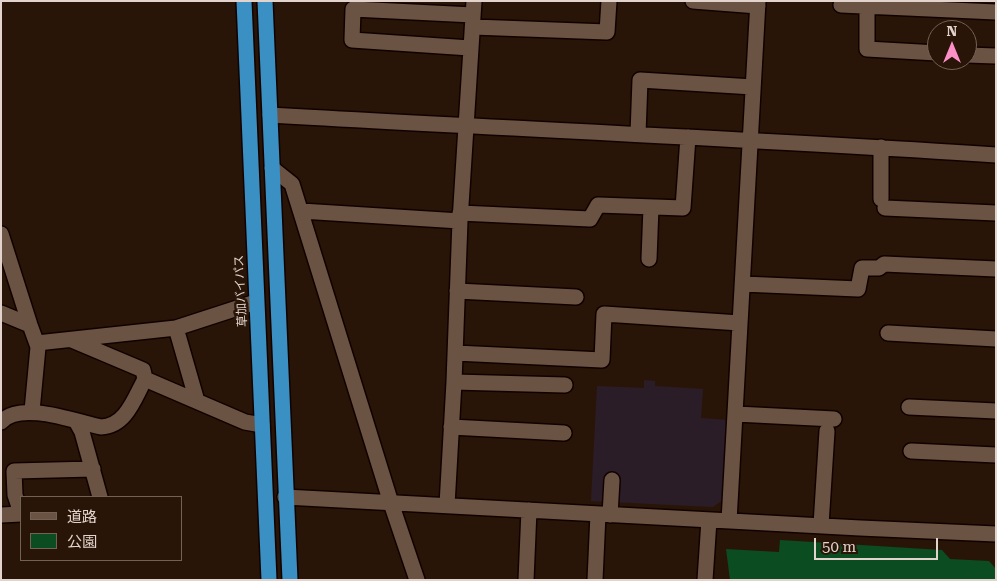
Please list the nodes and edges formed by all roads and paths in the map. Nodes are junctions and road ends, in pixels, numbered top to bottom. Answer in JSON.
{"nodes":[{"id":1,"x":244,"y":1,"type":"edge"},
{"id":2,"x":265,"y":1,"type":"edge"},
{"id":3,"x":609,"y":1,"type":"edge"},
{"id":4,"x":693,"y":1,"type":"edge"},
{"id":5,"x":758,"y":4,"type":"edge"},
{"id":6,"x":841,"y":5,"type":"dead end"},
{"id":7,"x":867,"y":6,"type":"junction"},
{"id":8,"x":996,"y":12,"type":"edge"},
{"id":9,"x":473,"y":14,"type":"edge"},
{"id":10,"x":470,"y":48,"type":"junction"},
{"id":11,"x":927,"y":52,"type":"edge"},
{"id":12,"x":977,"y":55,"type":"edge"},
{"id":13,"x":996,"y":56,"type":"edge"},
{"id":14,"x":753,"y":87,"type":"junction"},
{"id":15,"x":270,"y":115,"type":"junction"},
{"id":16,"x":465,"y":126,"type":"junction"},
{"id":17,"x":638,"y":134,"type":"junction"},
{"id":18,"x":688,"y":137,"type":"junction"},
{"id":19,"x":750,"y":141,"type":"junction"},
{"id":20,"x":881,"y":148,"type":"junction"},
{"id":21,"x":996,"y":155,"type":"edge"},
{"id":22,"x":272,"y":168,"type":"junction"},
{"id":23,"x":650,"y":207,"type":"junction"},
{"id":24,"x":301,"y":212,"type":"junction"},
{"id":25,"x":996,"y":213,"type":"edge"},
{"id":26,"x":460,"y":217,"type":"junction"},
{"id":27,"x":1,"y":234,"type":"edge"},
{"id":28,"x":648,"y":259,"type":"dead end"},
{"id":29,"x":996,"y":269,"type":"edge"},
{"id":30,"x":743,"y":284,"type":"junction"},
{"id":31,"x":457,"y":291,"type":"junction"},
{"id":32,"x":576,"y":297,"type":"dead end"},
{"id":33,"x":256,"y":302,"type":"junction"},
{"id":34,"x":1,"y":313,"type":"edge"},
{"id":35,"x":740,"y":323,"type":"junction"},
{"id":36,"x":30,"y":325,"type":"junction"},
{"id":37,"x":176,"y":328,"type":"junction"},
{"id":38,"x":888,"y":333,"type":"dead end"},
{"id":39,"x":996,"y":339,"type":"edge"},
{"id":40,"x":71,"y":340,"type":"junction"},
{"id":41,"x":37,"y":342,"type":"junction"},
{"id":42,"x":455,"y":353,"type":"junction"},
{"id":43,"x":145,"y":379,"type":"junction"},
{"id":44,"x":454,"y":382,"type":"junction"},
{"id":45,"x":566,"y":385,"type":"dead end"},
{"id":46,"x":197,"y":401,"type":"junction"},
{"id":47,"x":909,"y":407,"type":"dead end"},
{"id":48,"x":32,"y":411,"type":"junction"},
{"id":49,"x":996,"y":411,"type":"edge"},
{"id":50,"x":736,"y":414,"type":"junction"},
{"id":51,"x":76,"y":421,"type":"junction"},
{"id":52,"x":1,"y":422,"type":"edge"},
{"id":53,"x":262,"y":425,"type":"junction"},
{"id":54,"x":451,"y":427,"type":"junction"},
{"id":55,"x":564,"y":433,"type":"dead end"},
{"id":56,"x":911,"y":450,"type":"dead end"},
{"id":57,"x":996,"y":455,"type":"edge"},
{"id":58,"x":92,"y":469,"type":"junction"},
{"id":59,"x":612,"y":480,"type":"dead end"},
{"id":60,"x":100,"y":496,"type":"edge"},
{"id":61,"x":285,"y":497,"type":"junction"},
{"id":62,"x":391,"y":503,"type":"junction"},
{"id":63,"x":447,"y":505,"type":"junction"},
{"id":64,"x":20,"y":510,"type":"edge"},
{"id":65,"x":529,"y":510,"type":"junction"},
{"id":66,"x":20,"y":513,"type":"edge"},
{"id":67,"x":604,"y":514,"type":"junction"},
{"id":68,"x":1,"y":515,"type":"edge"},
{"id":69,"x":709,"y":520,"type":"junction"},
{"id":70,"x":729,"y":521,"type":"junction"},
{"id":71,"x":821,"y":526,"type":"junction"},
{"id":72,"x":996,"y":534,"type":"edge"},
{"id":73,"x":268,"y":580,"type":"edge"},
{"id":74,"x":290,"y":580,"type":"edge"},
{"id":75,"x":417,"y":580,"type":"edge"},
{"id":76,"x":526,"y":580,"type":"edge"},
{"id":77,"x":595,"y":580,"type":"edge"},
{"id":78,"x":706,"y":580,"type":"edge"}],
"edges":[{"from":1,"to":33,"type":"highway","name":"草加バイパス"},
{"from":2,"to":15,"type":"highway"},
{"from":3,"to":9,"type":"street"},
{"from":4,"to":5,"type":"street"},
{"from":5,"to":14,"type":"street"},
{"from":6,"to":7,"type":"street"},
{"from":7,"to":8,"type":"street"},
{"from":7,"to":11,"type":"street"},
{"from":9,"to":10,"type":"street"},
{"from":9,"to":10,"type":"street"},
{"from":10,"to":16,"type":"street"},
{"from":12,"to":13,"type":"street"},
{"from":14,"to":17,"type":"street"},
{"from":14,"to":19,"type":"street"},
{"from":15,"to":16,"type":"street"},
{"from":15,"to":22,"type":"highway"},
{"from":16,"to":17,"type":"street"},
{"from":16,"to":26,"type":"street"},
{"from":17,"to":18,"type":"street"},
{"from":18,"to":19,"type":"street"},
{"from":18,"to":23,"type":"street"},
{"from":19,"to":20,"type":"street"},
{"from":19,"to":30,"type":"street"},
{"from":20,"to":21,"type":"street"},
{"from":20,"to":25,"type":"street"},
{"from":22,"to":24,"type":"street"},
{"from":22,"to":61,"type":"highway"},
{"from":23,"to":26,"type":"street"},
{"from":23,"to":28,"type":"street"},
{"from":24,"to":26,"type":"street"},
{"from":24,"to":62,"type":"street"},
{"from":26,"to":31,"type":"street"},
{"from":27,"to":36,"type":"street"},
{"from":29,"to":30,"type":"street"},
{"from":30,"to":35,"type":"street"},
{"from":31,"to":32,"type":"street"},
{"from":31,"to":42,"type":"street"},
{"from":33,"to":37,"type":"street"},
{"from":33,"to":53,"type":"highway","name":"草加バイパス"},
{"from":34,"to":36,"type":"street"},
{"from":35,"to":42,"type":"street"},
{"from":35,"to":50,"type":"street"},
{"from":36,"to":41,"type":"street"},
{"from":37,"to":40,"type":"street"},
{"from":37,"to":46,"type":"street"},
{"from":38,"to":39,"type":"street"},
{"from":40,"to":41,"type":"street"},
{"from":40,"to":43,"type":"street"},
{"from":41,"to":48,"type":"street"},
{"from":42,"to":44,"type":"street"},
{"from":43,"to":46,"type":"street"},
{"from":43,"to":51,"type":"street"},
{"from":44,"to":45,"type":"street"},
{"from":44,"to":54,"type":"street"},
{"from":46,"to":53,"type":"street"},
{"from":47,"to":49,"type":"street"},
{"from":48,"to":51,"type":"street"},
{"from":48,"to":52,"type":"street"},
{"from":50,"to":70,"type":"street"},
{"from":50,"to":71,"type":"street"},
{"from":51,"to":58,"type":"street"},
{"from":53,"to":73,"type":"highway","name":"草加バイパス"},
{"from":54,"to":55,"type":"street"},
{"from":54,"to":63,"type":"street"},
{"from":56,"to":57,"type":"street"},
{"from":58,"to":60,"type":"street"},
{"from":58,"to":64,"type":"street"},
{"from":59,"to":67,"type":"street"},
{"from":61,"to":62,"type":"street"},
{"from":61,"to":74,"type":"highway"},
{"from":62,"to":63,"type":"street"},
{"from":62,"to":75,"type":"street"},
{"from":63,"to":65,"type":"street"},
{"from":65,"to":67,"type":"street"},
{"from":65,"to":76,"type":"street"},
{"from":66,"to":68,"type":"street"},
{"from":67,"to":69,"type":"street"},
{"from":67,"to":77,"type":"street"},
{"from":69,"to":70,"type":"street"},
{"from":69,"to":78,"type":"street"},
{"from":70,"to":71,"type":"street"},
{"from":71,"to":72,"type":"street"}]}
